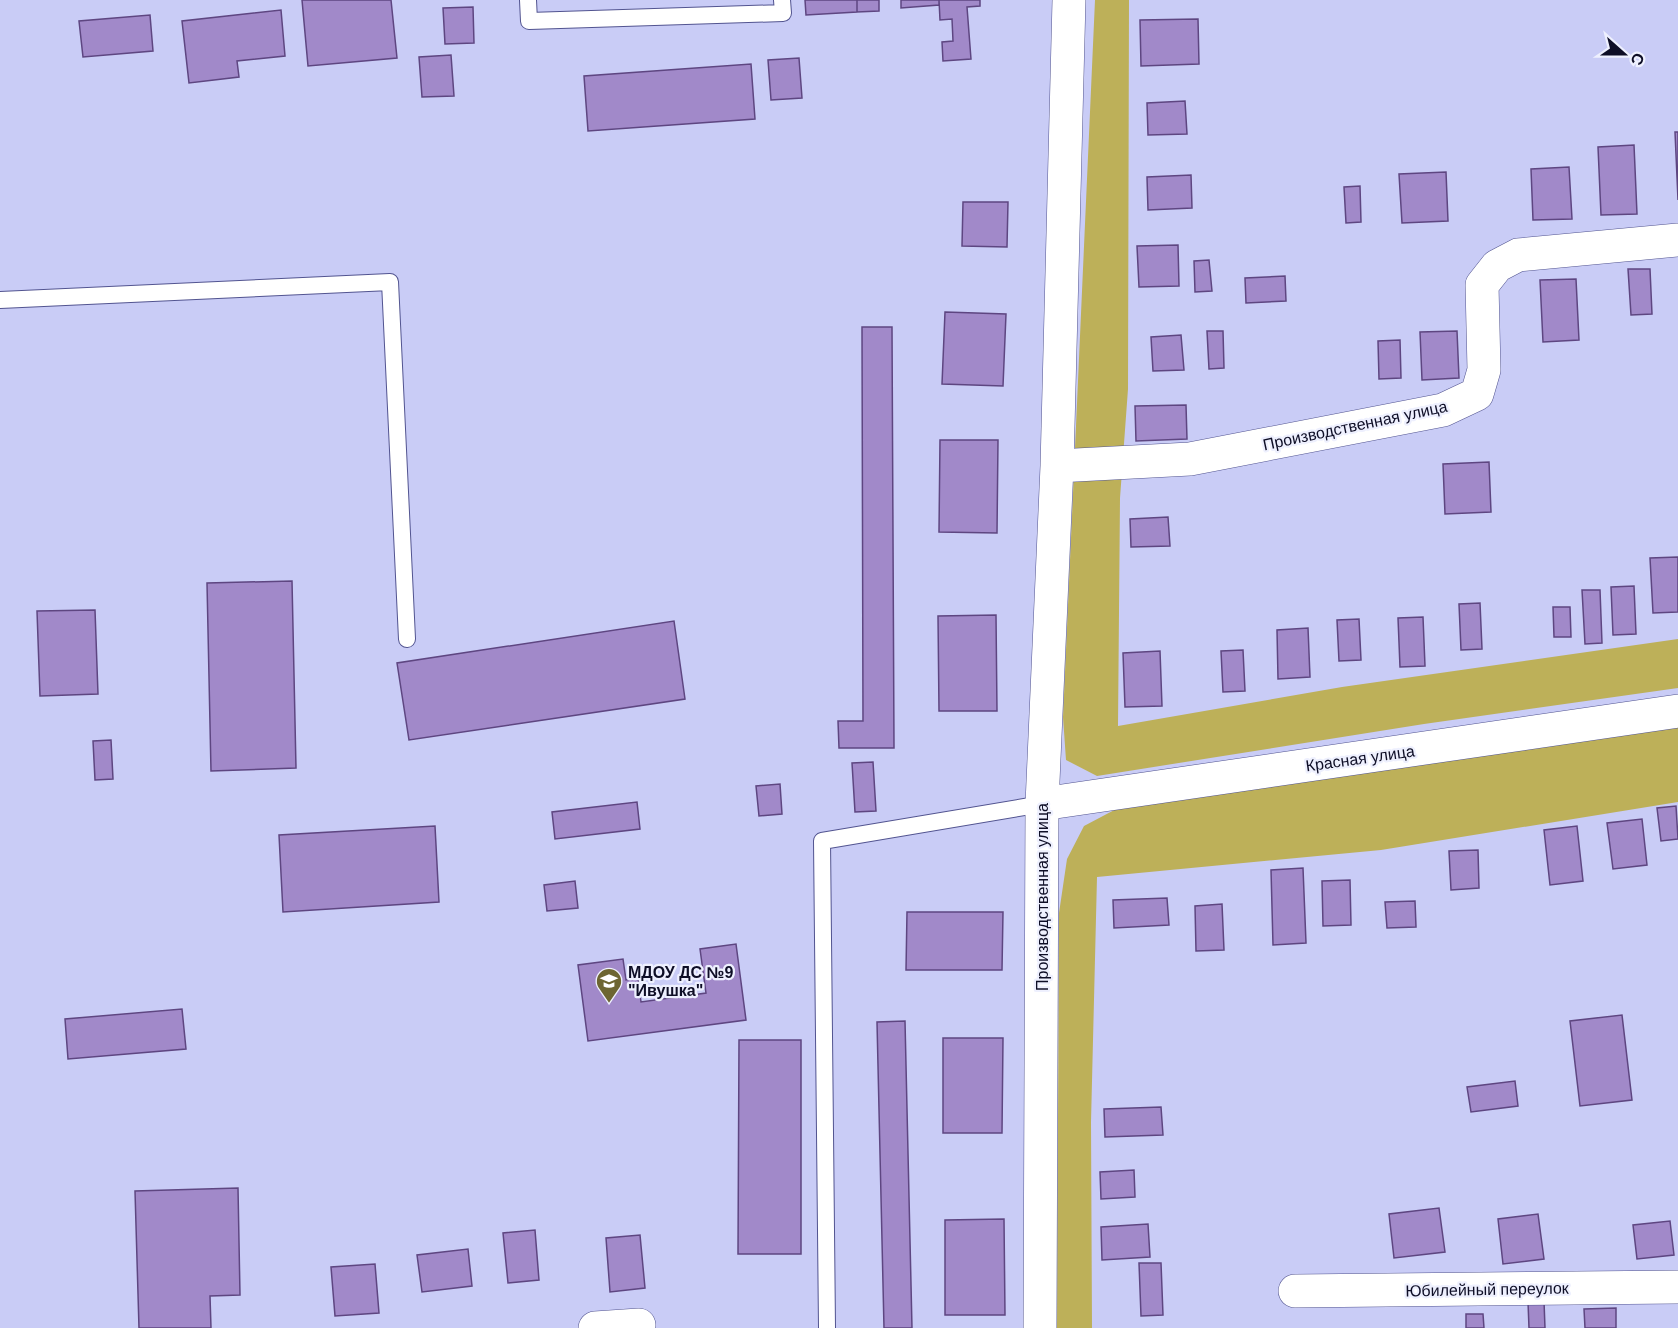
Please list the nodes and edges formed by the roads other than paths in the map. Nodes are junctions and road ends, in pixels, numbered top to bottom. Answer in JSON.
{"nodes":[{"id":1,"x":528,"y":0,"type":"edge"},
{"id":2,"x":782,"y":0,"type":"edge"},
{"id":3,"x":1069,"y":0,"type":"edge"},
{"id":4,"x":1678,"y":240,"type":"edge"},
{"id":5,"x":0,"y":300,"type":"edge"},
{"id":6,"x":1057,"y":466,"type":"junction"},
{"id":7,"x":407,"y":639,"type":"dead end"},
{"id":8,"x":1678,"y":711,"type":"edge"},
{"id":9,"x":1042,"y":804,"type":"junction"},
{"id":10,"x":1678,"y":1287,"type":"edge"},
{"id":11,"x":1295,"y":1291,"type":"dead end"},
{"id":12,"x":639,"y":1325,"type":"dead end"},
{"id":13,"x":595,"y":1328,"type":"edge"},
{"id":14,"x":827,"y":1328,"type":"edge"},
{"id":15,"x":1040,"y":1328,"type":"edge"}],
"edges":[{"from":1,"to":2,"type":"lane"},
{"from":3,"to":6,"type":"street","name":"Производственная улица"},
{"from":4,"to":6,"type":"street","name":"Производственная улица"},
{"from":5,"to":7,"type":"lane"},
{"from":6,"to":9,"type":"street","name":"Производственная улица"},
{"from":8,"to":9,"type":"street","name":"Красная улица"},
{"from":9,"to":14,"type":"lane"},
{"from":9,"to":15,"type":"street","name":"Производственная улица"},
{"from":10,"to":11,"type":"street","name":"Юбилейный переулок"},
{"from":12,"to":13,"type":"street"}]}
